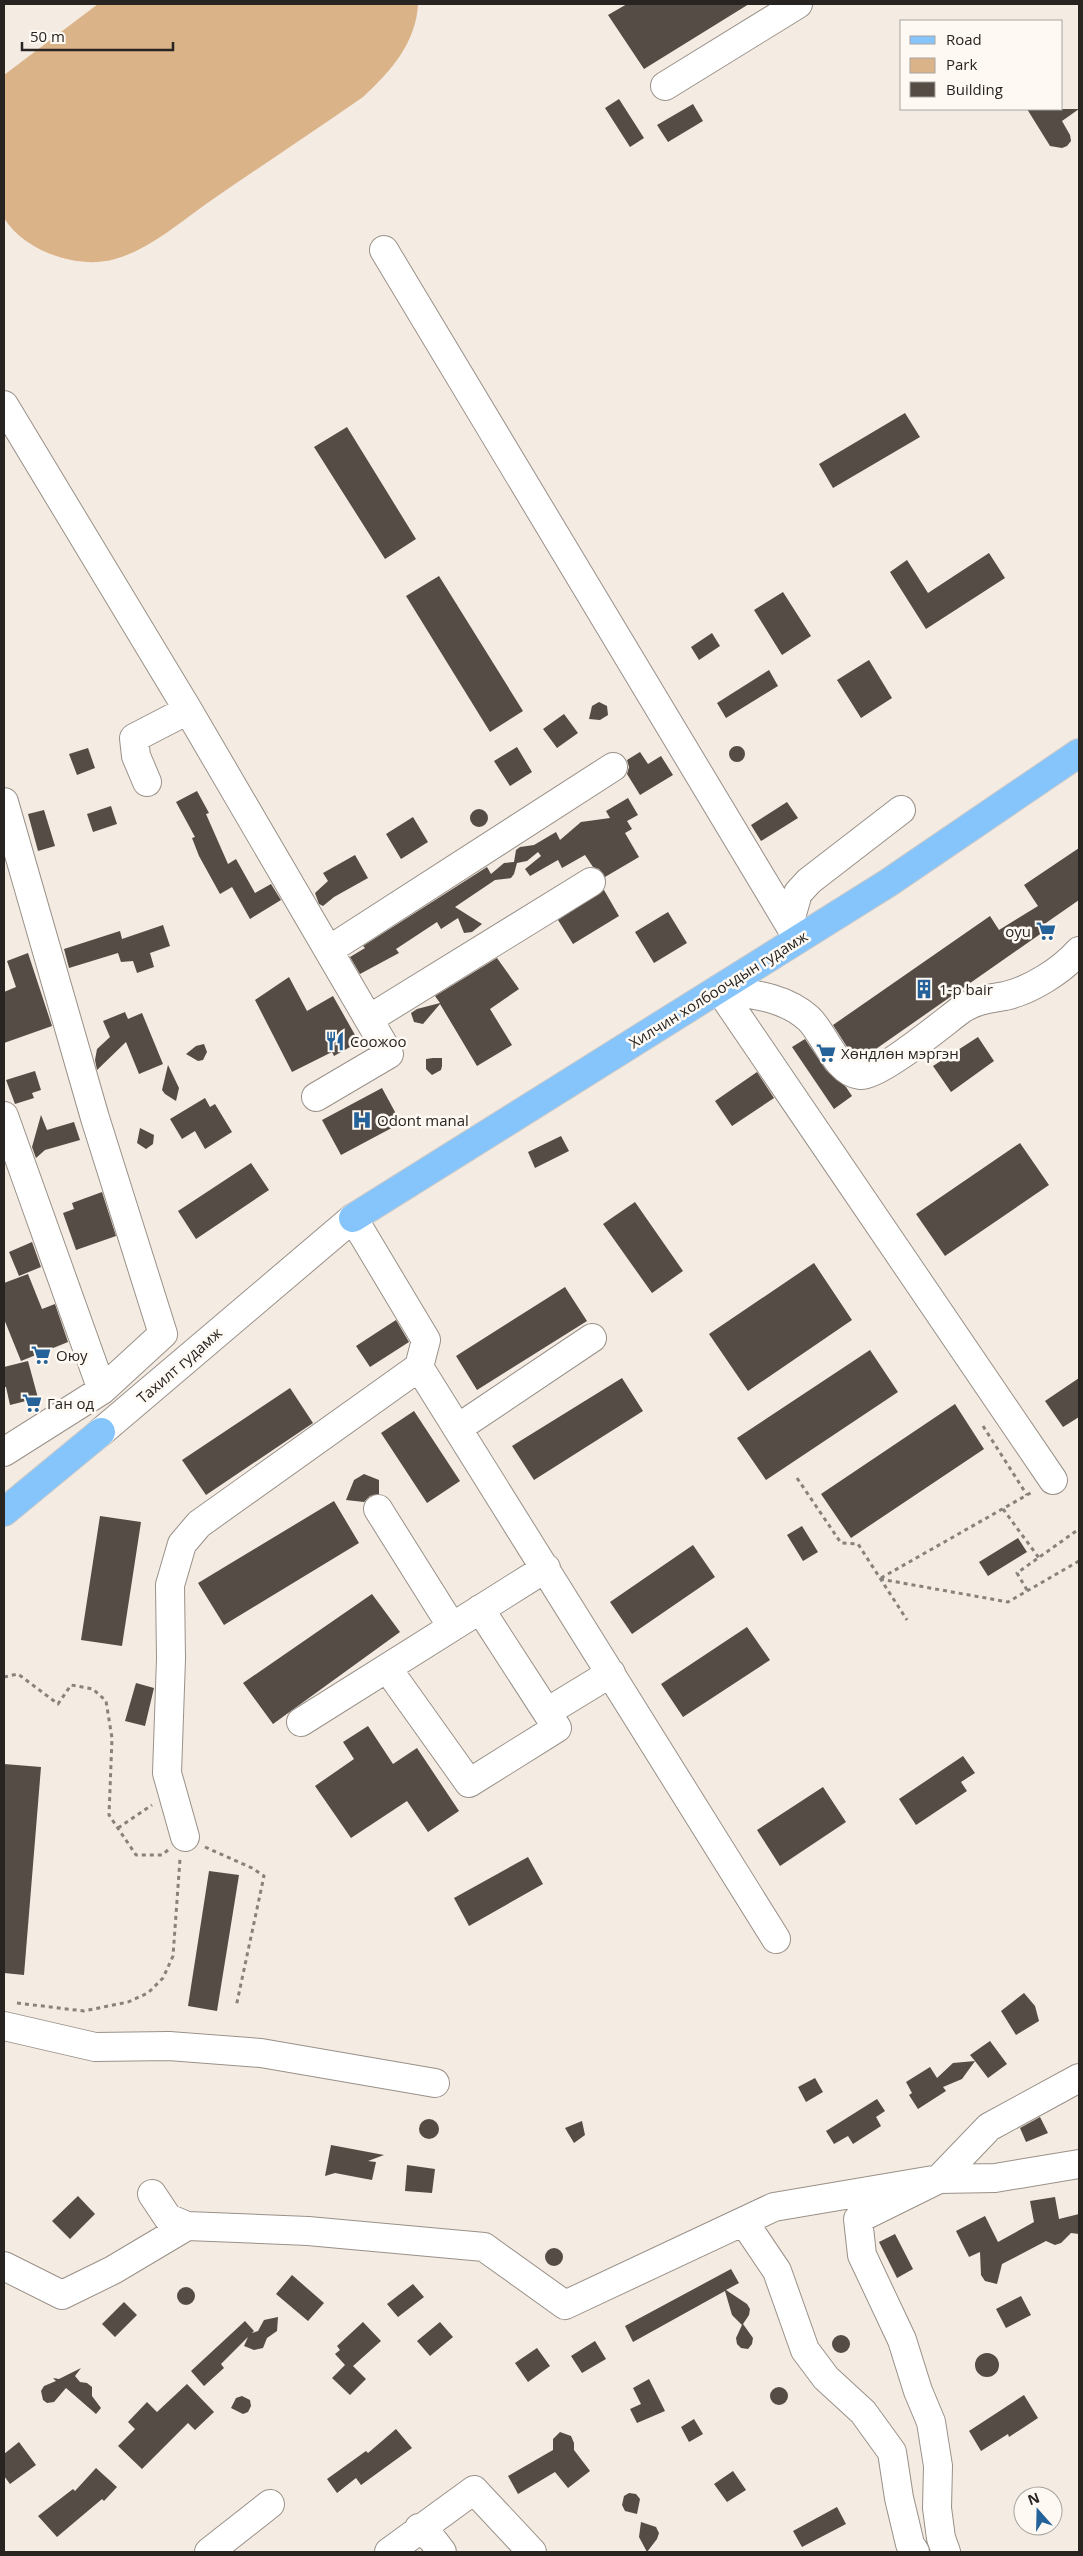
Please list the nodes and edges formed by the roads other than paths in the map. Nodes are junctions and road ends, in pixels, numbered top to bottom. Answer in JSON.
{"nodes":[{"id":1,"x":798,"y":4,"type":"edge"},
{"id":2,"x":665,"y":86,"type":"dead end"},
{"id":3,"x":384,"y":250,"type":"dead end"},
{"id":4,"x":4,"y":405,"type":"edge"},
{"id":5,"x":188,"y":710,"type":"junction"},
{"id":6,"x":1079,"y":753,"type":"edge"},
{"id":7,"x":613,"y":767,"type":"dead end"},
{"id":8,"x":147,"y":782,"type":"dead end"},
{"id":9,"x":4,"y":802,"type":"edge"},
{"id":10,"x":901,"y":810,"type":"dead end"},
{"id":11,"x":591,"y":882,"type":"dead end"},
{"id":12,"x":794,"y":931,"type":"junction"},
{"id":13,"x":330,"y":950,"type":"junction"},
{"id":14,"x":1079,"y":951,"type":"edge"},
{"id":15,"x":719,"y":989,"type":"junction"},
{"id":16,"x":370,"y":1019,"type":"junction"},
{"id":17,"x":316,"y":1097,"type":"dead end"},
{"id":18,"x":4,"y":1116,"type":"edge"},
{"id":19,"x":353,"y":1218,"type":"junction"},
{"id":20,"x":592,"y":1338,"type":"dead end"},
{"id":21,"x":419,"y":1367,"type":"junction"},
{"id":22,"x":102,"y":1390,"type":"junction"},
{"id":23,"x":458,"y":1428,"type":"junction"},
{"id":24,"x":101,"y":1432,"type":"joint"},
{"id":25,"x":4,"y":1452,"type":"edge"},
{"id":26,"x":1053,"y":1480,"type":"road end"},
{"id":27,"x":378,"y":1509,"type":"dead end"},
{"id":28,"x":4,"y":1512,"type":"edge"},
{"id":29,"x":546,"y":1568,"type":"junction"},
{"id":30,"x":480,"y":1609,"type":"junction"},
{"id":31,"x":452,"y":1627,"type":"junction"},
{"id":32,"x":387,"y":1668,"type":"junction"},
{"id":33,"x":611,"y":1674,"type":"junction"},
{"id":34,"x":547,"y":1712,"type":"junction"},
{"id":35,"x":301,"y":1722,"type":"dead end"},
{"id":36,"x":185,"y":1837,"type":"road end"},
{"id":37,"x":776,"y":1939,"type":"dead end"},
{"id":38,"x":8,"y":2015,"type":"edge"},
{"id":39,"x":1079,"y":2078,"type":"edge"},
{"id":40,"x":435,"y":2083,"type":"dead end"},
{"id":41,"x":1079,"y":2164,"type":"edge"},
{"id":42,"x":939,"y":2180,"type":"junction"},
{"id":43,"x":152,"y":2194,"type":"dead end"},
{"id":44,"x":744,"y":2222,"type":"junction"},
{"id":45,"x":187,"y":2226,"type":"junction"},
{"id":46,"x":4,"y":2266,"type":"edge"},
{"id":47,"x":270,"y":2504,"type":"dead end"},
{"id":48,"x":420,"y":2528,"type":"junction"},
{"id":49,"x":209,"y":2552,"type":"edge"},
{"id":50,"x":389,"y":2552,"type":"edge"},
{"id":51,"x":442,"y":2552,"type":"edge"},
{"id":52,"x":532,"y":2552,"type":"edge"},
{"id":53,"x":915,"y":2552,"type":"edge"},
{"id":54,"x":946,"y":2552,"type":"edge"}],
"edges":[{"from":1,"to":2,"type":"street"},
{"from":3,"to":12,"type":"street"},
{"from":4,"to":5,"type":"street"},
{"from":5,"to":8,"type":"street"},
{"from":5,"to":13,"type":"street"},
{"from":6,"to":12,"type":"main road","name":"Хилчин холбоочдын гудамж"},
{"from":7,"to":13,"type":"street"},
{"from":9,"to":22,"type":"street"},
{"from":10,"to":12,"type":"street"},
{"from":11,"to":16,"type":"street"},
{"from":12,"to":15,"type":"main road","name":"Хилчин холбоочдын гудамж"},
{"from":13,"to":16,"type":"street"},
{"from":14,"to":15,"type":"street"},
{"from":15,"to":19,"type":"main road","name":"Хилчин холбоочдын гудамж"},
{"from":15,"to":26,"type":"street"},
{"from":16,"to":17,"type":"street"},
{"from":18,"to":22,"type":"street"},
{"from":19,"to":21,"type":"street"},
{"from":19,"to":24,"type":"street","name":"Тахилт гудамж"},
{"from":20,"to":23,"type":"street"},
{"from":21,"to":23,"type":"street"},
{"from":21,"to":36,"type":"street"},
{"from":22,"to":25,"type":"street"},
{"from":23,"to":29,"type":"street"},
{"from":24,"to":28,"type":"main road","name":"Тахилт гудамж"},
{"from":27,"to":31,"type":"street"},
{"from":29,"to":30,"type":"street"},
{"from":29,"to":33,"type":"street"},
{"from":30,"to":31,"type":"street"},
{"from":30,"to":34,"type":"street"},
{"from":31,"to":32,"type":"street"},
{"from":32,"to":34,"type":"street"},
{"from":32,"to":35,"type":"street"},
{"from":33,"to":34,"type":"street"},
{"from":33,"to":37,"type":"street"},
{"from":38,"to":40,"type":"street"},
{"from":39,"to":42,"type":"street"},
{"from":41,"to":42,"type":"street"},
{"from":42,"to":44,"type":"street"},
{"from":42,"to":54,"type":"street"},
{"from":43,"to":45,"type":"street"},
{"from":44,"to":45,"type":"street"},
{"from":44,"to":53,"type":"street"},
{"from":45,"to":46,"type":"street"},
{"from":47,"to":49,"type":"street"},
{"from":48,"to":50,"type":"street"},
{"from":48,"to":51,"type":"street"},
{"from":48,"to":52,"type":"street"}]}
